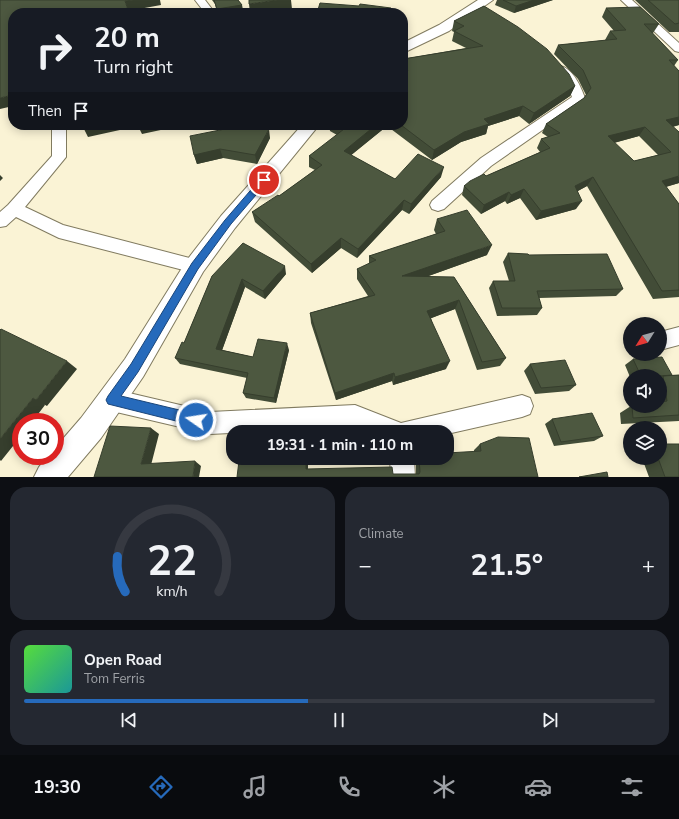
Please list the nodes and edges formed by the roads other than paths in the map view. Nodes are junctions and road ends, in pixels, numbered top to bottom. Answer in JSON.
{"nodes":[{"id":1,"x":200,"y":0,"type":"edge"},
{"id":2,"x":626,"y":0,"type":"edge"},
{"id":3,"x":483,"y":3,"type":"edge"},
{"id":4,"x":206,"y":8,"type":"edge"},
{"id":5,"x":490,"y":14,"type":"edge"},
{"id":6,"x":408,"y":46,"type":"edge"},
{"id":7,"x":679,"y":49,"type":"edge"},
{"id":8,"x":550,"y":59,"type":"edge"},
{"id":9,"x":59,"y":130,"type":"edge"},
{"id":10,"x":308,"y":130,"type":"edge"},
{"id":11,"x":438,"y":205,"type":"dead end"},
{"id":12,"x":14,"y":209,"type":"junction"},
{"id":13,"x":0,"y":221,"type":"edge"},
{"id":14,"x":195,"y":266,"type":"junction"},
{"id":15,"x":679,"y":336,"type":"edge"},
{"id":16,"x":667,"y":339,"type":"edge"},
{"id":17,"x":112,"y":400,"type":"junction"},
{"id":18,"x":522,"y":406,"type":"dead end"},
{"id":19,"x":378,"y":425,"type":"edge"},
{"id":20,"x":437,"y":425,"type":"edge"},
{"id":21,"x":402,"y":465,"type":"edge"},
{"id":22,"x":49,"y":477,"type":"edge"},
{"id":23,"x":403,"y":477,"type":"edge"}],
"edges":[{"from":1,"to":4,"type":"street"},
{"from":2,"to":7,"type":"street"},
{"from":3,"to":5,"type":"street"},
{"from":3,"to":6,"type":"street"},
{"from":8,"to":11,"type":"street"},
{"from":9,"to":12,"type":"street"},
{"from":10,"to":14,"type":"street"},
{"from":12,"to":13,"type":"street"},
{"from":12,"to":14,"type":"street"},
{"from":14,"to":17,"type":"street"},
{"from":15,"to":16,"type":"street"},
{"from":17,"to":19,"type":"street"},
{"from":17,"to":22,"type":"street"},
{"from":18,"to":20,"type":"street"},
{"from":21,"to":23,"type":"street"}]}
